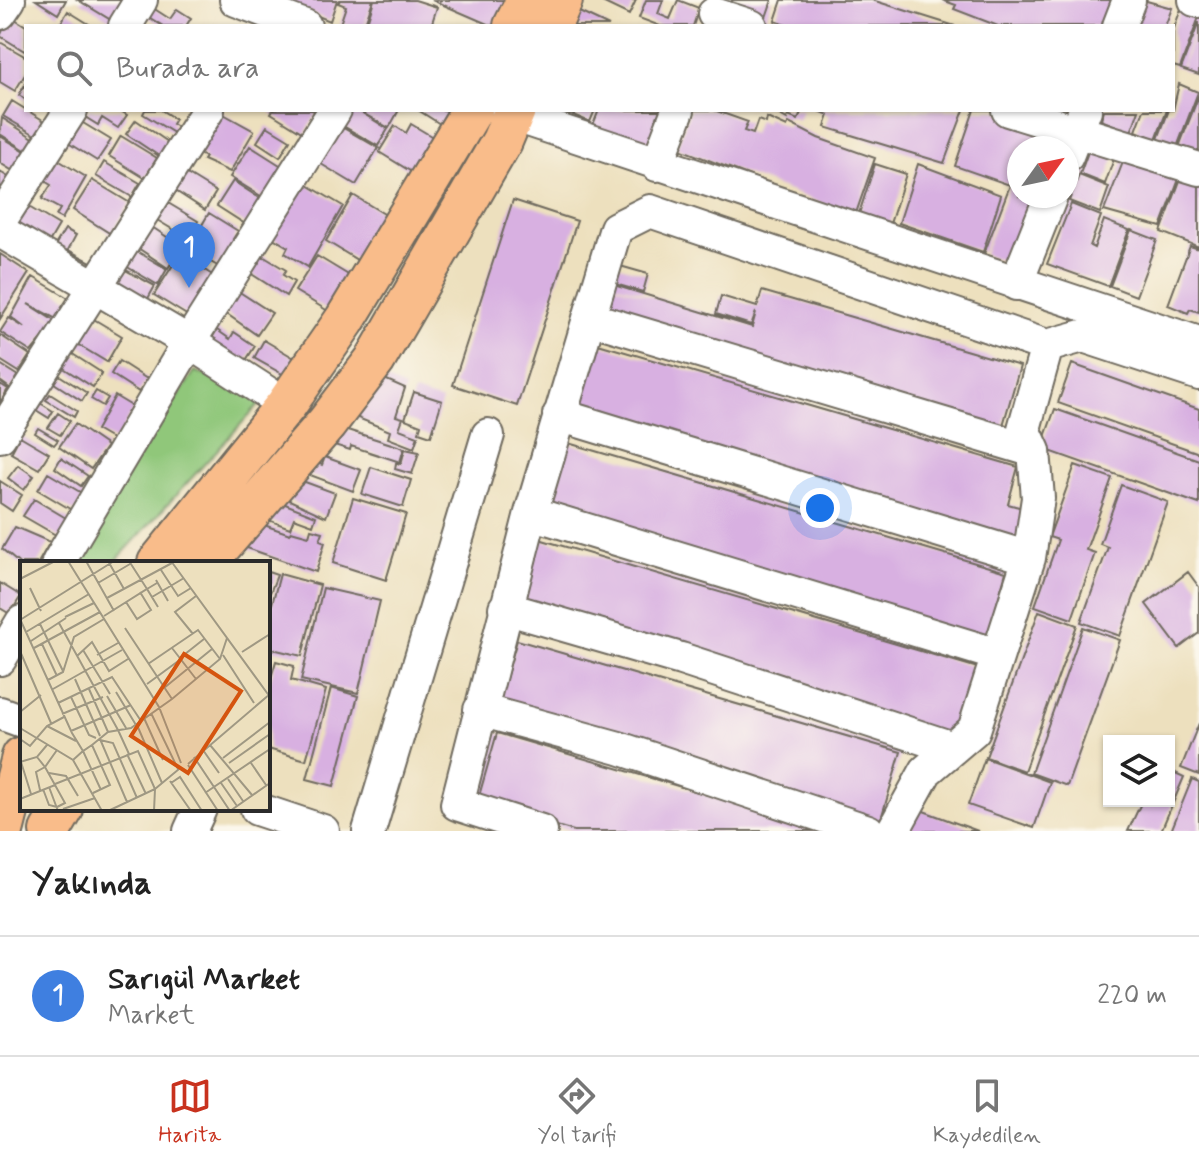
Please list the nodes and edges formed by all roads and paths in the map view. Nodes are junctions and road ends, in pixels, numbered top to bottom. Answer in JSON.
{"nodes":[{"id":1,"x":9,"y":0,"type":"edge"},
{"id":2,"x":141,"y":0,"type":"edge"},
{"id":3,"x":236,"y":0,"type":"edge"},
{"id":4,"x":527,"y":0,"type":"edge"},
{"id":5,"x":562,"y":0,"type":"edge"},
{"id":6,"x":1129,"y":0,"type":"edge"},
{"id":7,"x":0,"y":13,"type":"edge"},
{"id":8,"x":715,"y":13,"type":"edge"},
{"id":9,"x":266,"y":18,"type":"edge"},
{"id":10,"x":126,"y":24,"type":"edge"},
{"id":11,"x":295,"y":24,"type":"edge"},
{"id":12,"x":515,"y":24,"type":"edge"},
{"id":13,"x":552,"y":24,"type":"edge"},
{"id":14,"x":745,"y":24,"type":"edge"},
{"id":15,"x":1120,"y":24,"type":"edge"},
{"id":16,"x":70,"y":112,"type":"edge"},
{"id":17,"x":207,"y":112,"type":"edge"},
{"id":18,"x":334,"y":112,"type":"edge"},
{"id":19,"x":471,"y":112,"type":"edge"},
{"id":20,"x":511,"y":112,"type":"edge"},
{"id":21,"x":677,"y":112,"type":"edge"},
{"id":22,"x":1014,"y":112,"type":"edge"},
{"id":23,"x":1076,"y":133,"type":"edge"},
{"id":24,"x":657,"y":165,"type":"junction"},
{"id":25,"x":1199,"y":169,"type":"edge"},
{"id":26,"x":1046,"y":208,"type":"edge"},
{"id":27,"x":0,"y":221,"type":"edge"},
{"id":28,"x":0,"y":231,"type":"edge"},
{"id":29,"x":1016,"y":284,"type":"junction"},
{"id":30,"x":97,"y":286,"type":"junction"},
{"id":31,"x":589,"y":318,"type":"junction"},
{"id":32,"x":189,"y":342,"type":"junction"},
{"id":33,"x":1199,"y":343,"type":"edge"},
{"id":34,"x":1047,"y":346,"type":"junction"},
{"id":35,"x":1199,"y":374,"type":"edge"},
{"id":36,"x":286,"y":405,"type":"junction"},
{"id":37,"x":559,"y":415,"type":"junction"},
{"id":38,"x":488,"y":435,"type":"dead end"},
{"id":39,"x":0,"y":436,"type":"edge"},
{"id":40,"x":1034,"y":451,"type":"junction"},
{"id":41,"x":531,"y":513,"type":"junction"},
{"id":42,"x":1029,"y":558,"type":"junction"},
{"id":43,"x":59,"y":561,"type":"edge"},
{"id":44,"x":160,"y":561,"type":"edge"},
{"id":45,"x":208,"y":561,"type":"edge"},
{"id":46,"x":505,"y":608,"type":"junction"},
{"id":47,"x":20,"y":625,"type":"edge"},
{"id":48,"x":998,"y":655,"type":"junction"},
{"id":49,"x":0,"y":659,"type":"edge"},
{"id":50,"x":480,"y":710,"type":"junction"},
{"id":51,"x":0,"y":713,"type":"edge"},
{"id":52,"x":20,"y":720,"type":"edge"},
{"id":53,"x":953,"y":748,"type":"junction"},
{"id":54,"x":20,"y":765,"type":"edge"},
{"id":55,"x":62,"y":811,"type":"edge"},
{"id":56,"x":199,"y":811,"type":"edge"},
{"id":57,"x":263,"y":811,"type":"edge"},
{"id":58,"x":3,"y":831,"type":"edge"},
{"id":59,"x":50,"y":831,"type":"edge"},
{"id":60,"x":190,"y":831,"type":"edge"},
{"id":61,"x":323,"y":831,"type":"edge"},
{"id":62,"x":369,"y":831,"type":"edge"},
{"id":63,"x":541,"y":831,"type":"edge"},
{"id":64,"x":868,"y":831,"type":"edge"},
{"id":65,"x":893,"y":831,"type":"edge"}],
"edges":[{"from":1,"to":7,"type":"street"},
{"from":2,"to":10,"type":"street"},
{"from":3,"to":9,"type":"street"},
{"from":4,"to":12,"type":"main road"},
{"from":5,"to":13,"type":"main road"},
{"from":6,"to":15,"type":"street"},
{"from":8,"to":14,"type":"street"},
{"from":9,"to":11,"type":"street"},
{"from":16,"to":27,"type":"street"},
{"from":17,"to":30,"type":"street"},
{"from":18,"to":32,"type":"street"},
{"from":19,"to":36,"type":"main road"},
{"from":20,"to":24,"type":"street"},
{"from":20,"to":45,"type":"main road"},
{"from":21,"to":24,"type":"street"},
{"from":22,"to":23,"type":"street"},
{"from":23,"to":25,"type":"street"},
{"from":24,"to":29,"type":"street"},
{"from":26,"to":29,"type":"street"},
{"from":28,"to":30,"type":"street"},
{"from":29,"to":33,"type":"street"},
{"from":30,"to":32,"type":"street"},
{"from":30,"to":39,"type":"street"},
{"from":31,"to":34,"type":"street"},
{"from":31,"to":37,"type":"street"},
{"from":31,"to":40,"type":"street"},
{"from":32,"to":36,"type":"street"},
{"from":32,"to":43,"type":"street"},
{"from":34,"to":35,"type":"street"},
{"from":34,"to":40,"type":"street"},
{"from":36,"to":44,"type":"main road"},
{"from":37,"to":41,"type":"street"},
{"from":37,"to":42,"type":"street"},
{"from":38,"to":62,"type":"street"},
{"from":40,"to":42,"type":"street"},
{"from":41,"to":46,"type":"street"},
{"from":41,"to":48,"type":"street"},
{"from":42,"to":48,"type":"street"},
{"from":46,"to":50,"type":"street"},
{"from":46,"to":53,"type":"street"},
{"from":47,"to":49,"type":"street"},
{"from":48,"to":53,"type":"street"},
{"from":50,"to":63,"type":"street"},
{"from":50,"to":64,"type":"street"},
{"from":51,"to":52,"type":"street"},
{"from":53,"to":65,"type":"street"},
{"from":54,"to":58,"type":"main road"},
{"from":55,"to":59,"type":"main road"},
{"from":56,"to":60,"type":"street"},
{"from":57,"to":61,"type":"street"}]}
